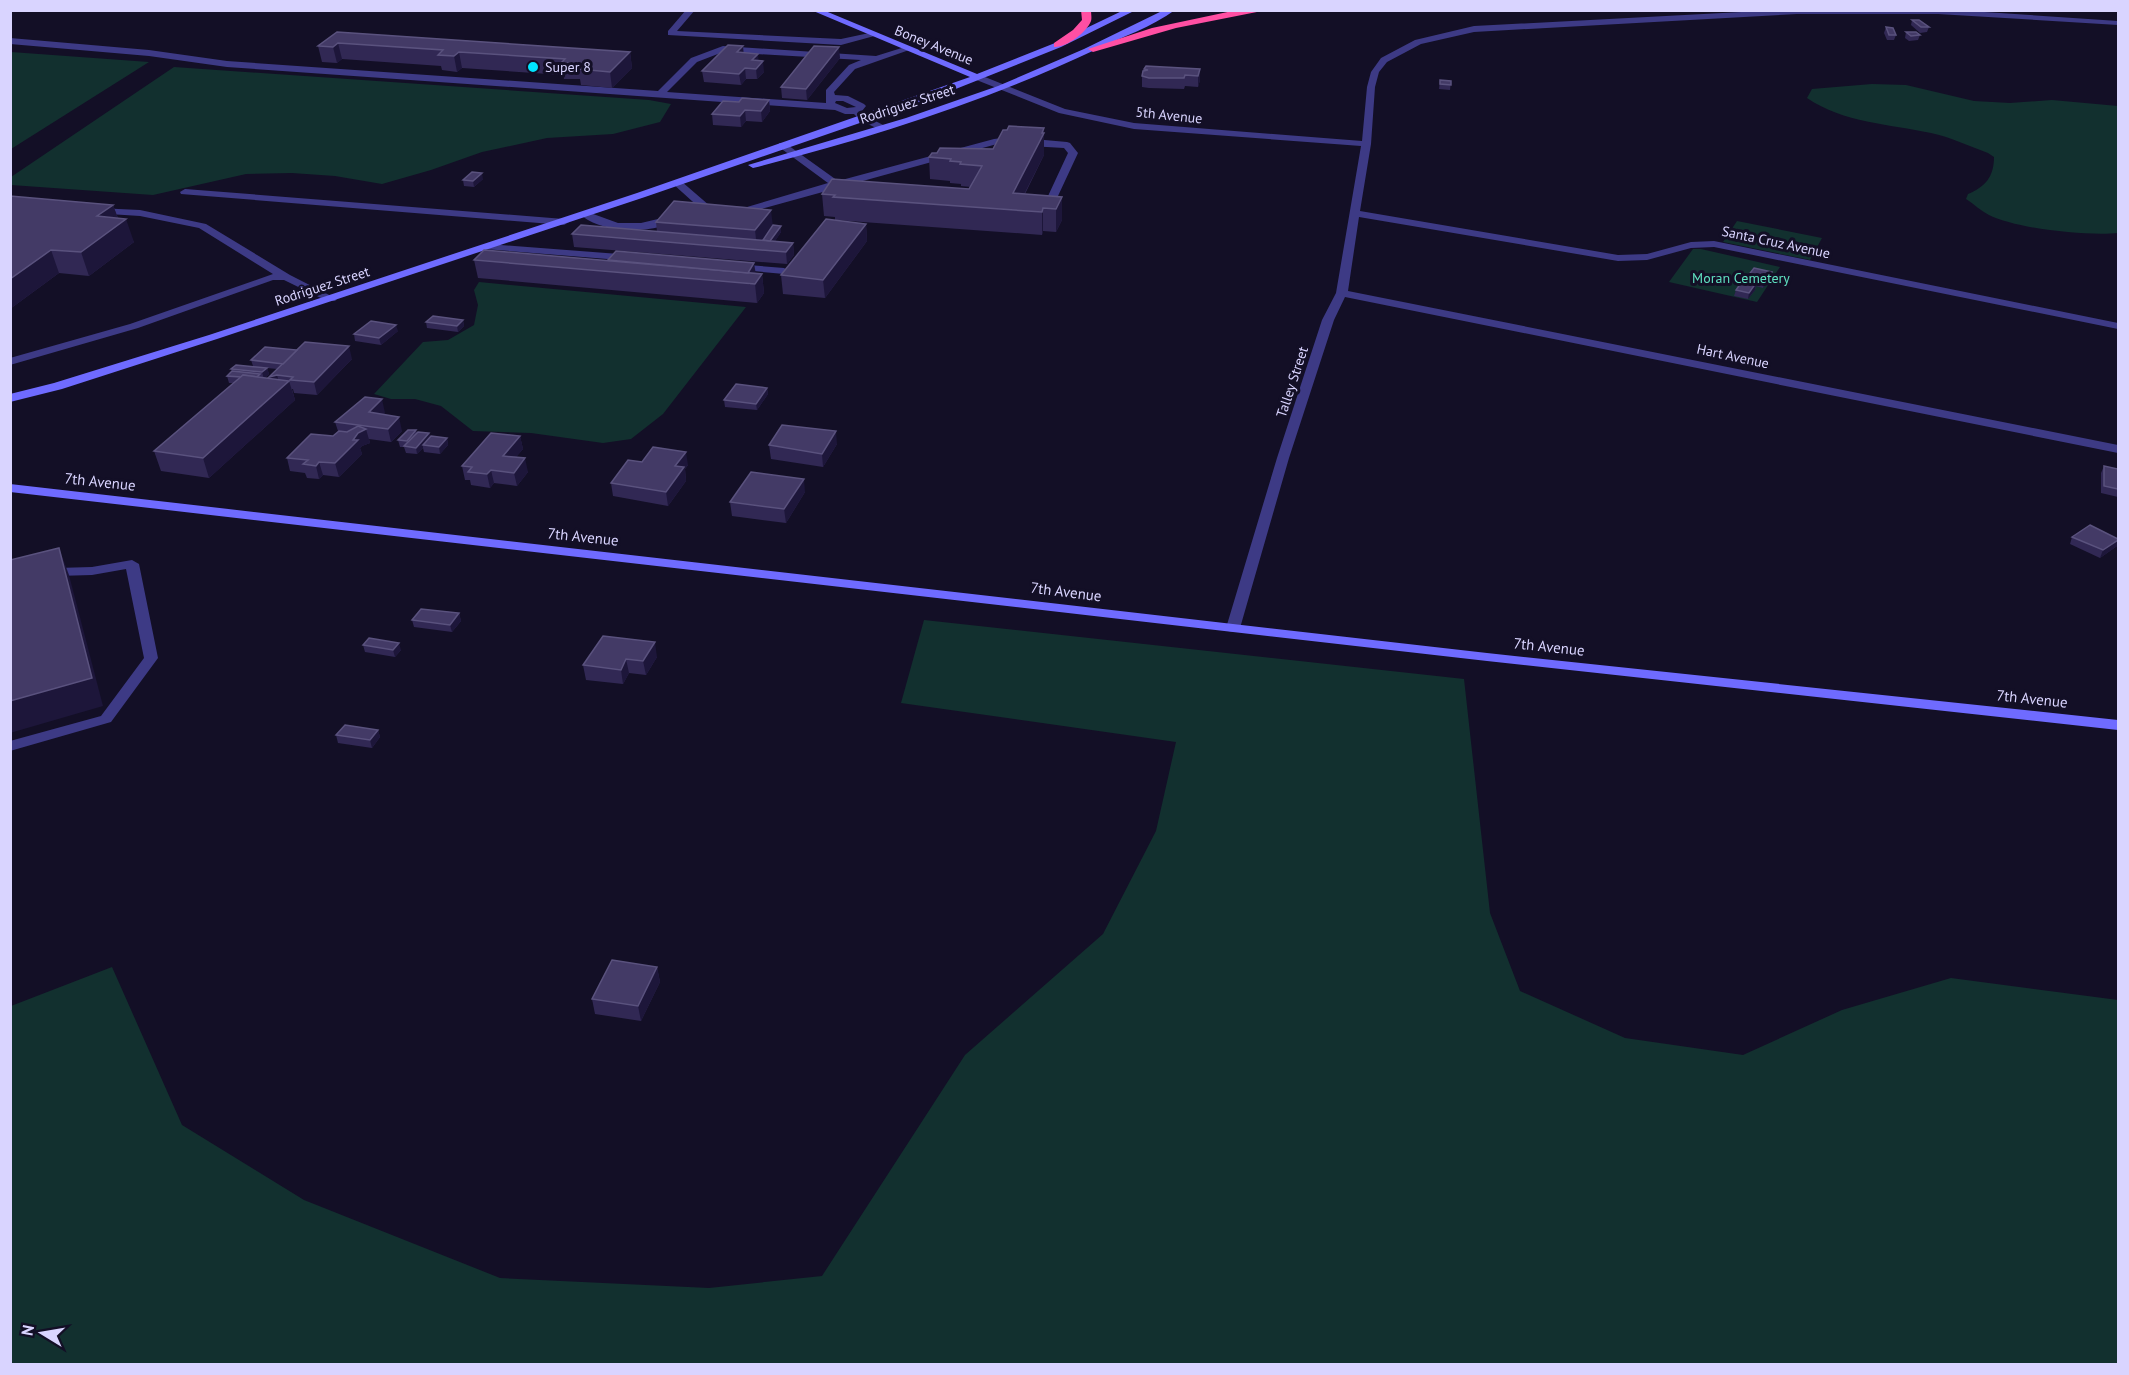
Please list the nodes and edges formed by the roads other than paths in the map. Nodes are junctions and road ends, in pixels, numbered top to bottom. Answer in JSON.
{"nodes":[{"id":1,"x":691,"y":10,"type":"edge"},
{"id":2,"x":815,"y":10,"type":"edge"},
{"id":3,"x":1086,"y":10,"type":"edge"},
{"id":4,"x":1132,"y":10,"type":"edge"},
{"id":5,"x":1171,"y":10,"type":"edge"},
{"id":6,"x":1262,"y":10,"type":"edge"},
{"id":7,"x":2118,"y":23,"type":"edge"},
{"id":8,"x":874,"y":35,"type":"junction"},
{"id":9,"x":10,"y":41,"type":"edge"},
{"id":10,"x":1058,"y":45,"type":"junction"},
{"id":11,"x":1093,"y":48,"type":"junction"},
{"id":12,"x":908,"y":49,"type":"junction"},
{"id":13,"x":875,"y":58,"type":"junction"},
{"id":14,"x":977,"y":77,"type":"junction"},
{"id":15,"x":1003,"y":87,"type":"junction"},
{"id":16,"x":660,"y":94,"type":"junction"},
{"id":17,"x":834,"y":102,"type":"junction"},
{"id":18,"x":860,"y":115,"type":"junction"},
{"id":19,"x":882,"y":128,"type":"junction"},
{"id":20,"x":1366,"y":144,"type":"junction"},
{"id":21,"x":782,"y":145,"type":"junction"},
{"id":22,"x":795,"y":153,"type":"junction"},
{"id":23,"x":679,"y":184,"type":"junction"},
{"id":24,"x":836,"y":184,"type":"junction"},
{"id":25,"x":185,"y":192,"type":"dead end"},
{"id":26,"x":1047,"y":210,"type":"edge"},
{"id":27,"x":81,"y":211,"type":"edge"},
{"id":28,"x":696,"y":212,"type":"junction"},
{"id":29,"x":1356,"y":213,"type":"junction"},
{"id":30,"x":585,"y":214,"type":"junction"},
{"id":31,"x":564,"y":222,"type":"junction"},
{"id":32,"x":488,"y":247,"type":"junction"},
{"id":33,"x":646,"y":260,"type":"edge"},
{"id":34,"x":725,"y":266,"type":"edge"},
{"id":35,"x":784,"y":271,"type":"edge"},
{"id":36,"x":286,"y":277,"type":"junction"},
{"id":37,"x":1342,"y":293,"type":"junction"},
{"id":38,"x":331,"y":299,"type":"junction"},
{"id":39,"x":2118,"y":326,"type":"edge"},
{"id":40,"x":10,"y":362,"type":"edge"},
{"id":41,"x":58,"y":386,"type":"junction"},
{"id":42,"x":10,"y":398,"type":"edge"},
{"id":43,"x":10,"y":403,"type":"edge"},
{"id":44,"x":2118,"y":449,"type":"edge"},
{"id":45,"x":10,"y":488,"type":"edge"},
{"id":46,"x":10,"y":582,"type":"edge"},
{"id":47,"x":1233,"y":628,"type":"junction"},
{"id":48,"x":2118,"y":725,"type":"edge"},
{"id":49,"x":10,"y":746,"type":"edge"}],
"edges":[{"from":1,"to":8,"type":"street"},
{"from":2,"to":8,"type":"main road","name":"Boney Avenue"},
{"from":3,"to":10,"type":"highway"},
{"from":4,"to":10,"type":"main road","name":"Rodriguez Street"},
{"from":5,"to":11,"type":"main road","name":"Rodriguez Street"},
{"from":6,"to":11,"type":"highway"},
{"from":7,"to":20,"type":"street"},
{"from":8,"to":12,"type":"main road","name":"Boney Avenue"},
{"from":9,"to":16,"type":"street"},
{"from":10,"to":14,"type":"main road","name":"Rodriguez Street"},
{"from":11,"to":15,"type":"main road","name":"Rodriguez Street"},
{"from":12,"to":13,"type":"street"},
{"from":12,"to":14,"type":"main road","name":"Boney Avenue"},
{"from":13,"to":16,"type":"street"},
{"from":13,"to":17,"type":"street"},
{"from":14,"to":15,"type":"street","name":"5th Avenue"},
{"from":14,"to":18,"type":"main road","name":"Rodriguez Street"},
{"from":15,"to":19,"type":"main road","name":"Rodriguez Street"},
{"from":15,"to":20,"type":"street","name":"5th Avenue"},
{"from":16,"to":17,"type":"street"},
{"from":17,"to":18,"type":"street"},
{"from":18,"to":19,"type":"street"},
{"from":18,"to":21,"type":"main road","name":"Rodriguez Street"},
{"from":19,"to":22,"type":"main road","name":"Rodriguez Street"},
{"from":20,"to":29,"type":"street","name":"Talley Street"},
{"from":21,"to":22,"type":"street"},
{"from":21,"to":23,"type":"main road","name":"Rodriguez Street"},
{"from":22,"to":23,"type":"main road","name":"Rodriguez Street"},
{"from":22,"to":24,"type":"street"},
{"from":23,"to":28,"type":"street"},
{"from":23,"to":30,"type":"main road","name":"Rodriguez Street"},
{"from":24,"to":26,"type":"street"},
{"from":24,"to":28,"type":"street"},
{"from":25,"to":31,"type":"street"},
{"from":27,"to":36,"type":"street"},
{"from":28,"to":30,"type":"street"},
{"from":29,"to":37,"type":"street","name":"Talley Street"},
{"from":29,"to":39,"type":"street","name":"Santa Cruz Avenue"},
{"from":30,"to":31,"type":"main road","name":"Rodriguez Street"},
{"from":31,"to":32,"type":"main road","name":"Rodriguez Street"},
{"from":32,"to":33,"type":"street"},
{"from":32,"to":38,"type":"main road","name":"Rodriguez Street"},
{"from":34,"to":35,"type":"street"},
{"from":36,"to":38,"type":"street"},
{"from":36,"to":40,"type":"street"},
{"from":37,"to":44,"type":"street","name":"Hart Avenue"},
{"from":37,"to":47,"type":"street","name":"Talley Street"},
{"from":38,"to":41,"type":"main road","name":"Rodriguez Street"},
{"from":41,"to":42,"type":"main road","name":"Rodriguez Street"},
{"from":41,"to":43,"type":"main road"},
{"from":45,"to":47,"type":"main road","name":"7th Avenue"},
{"from":46,"to":49,"type":"street"},
{"from":47,"to":48,"type":"main road","name":"7th Avenue"}]}
